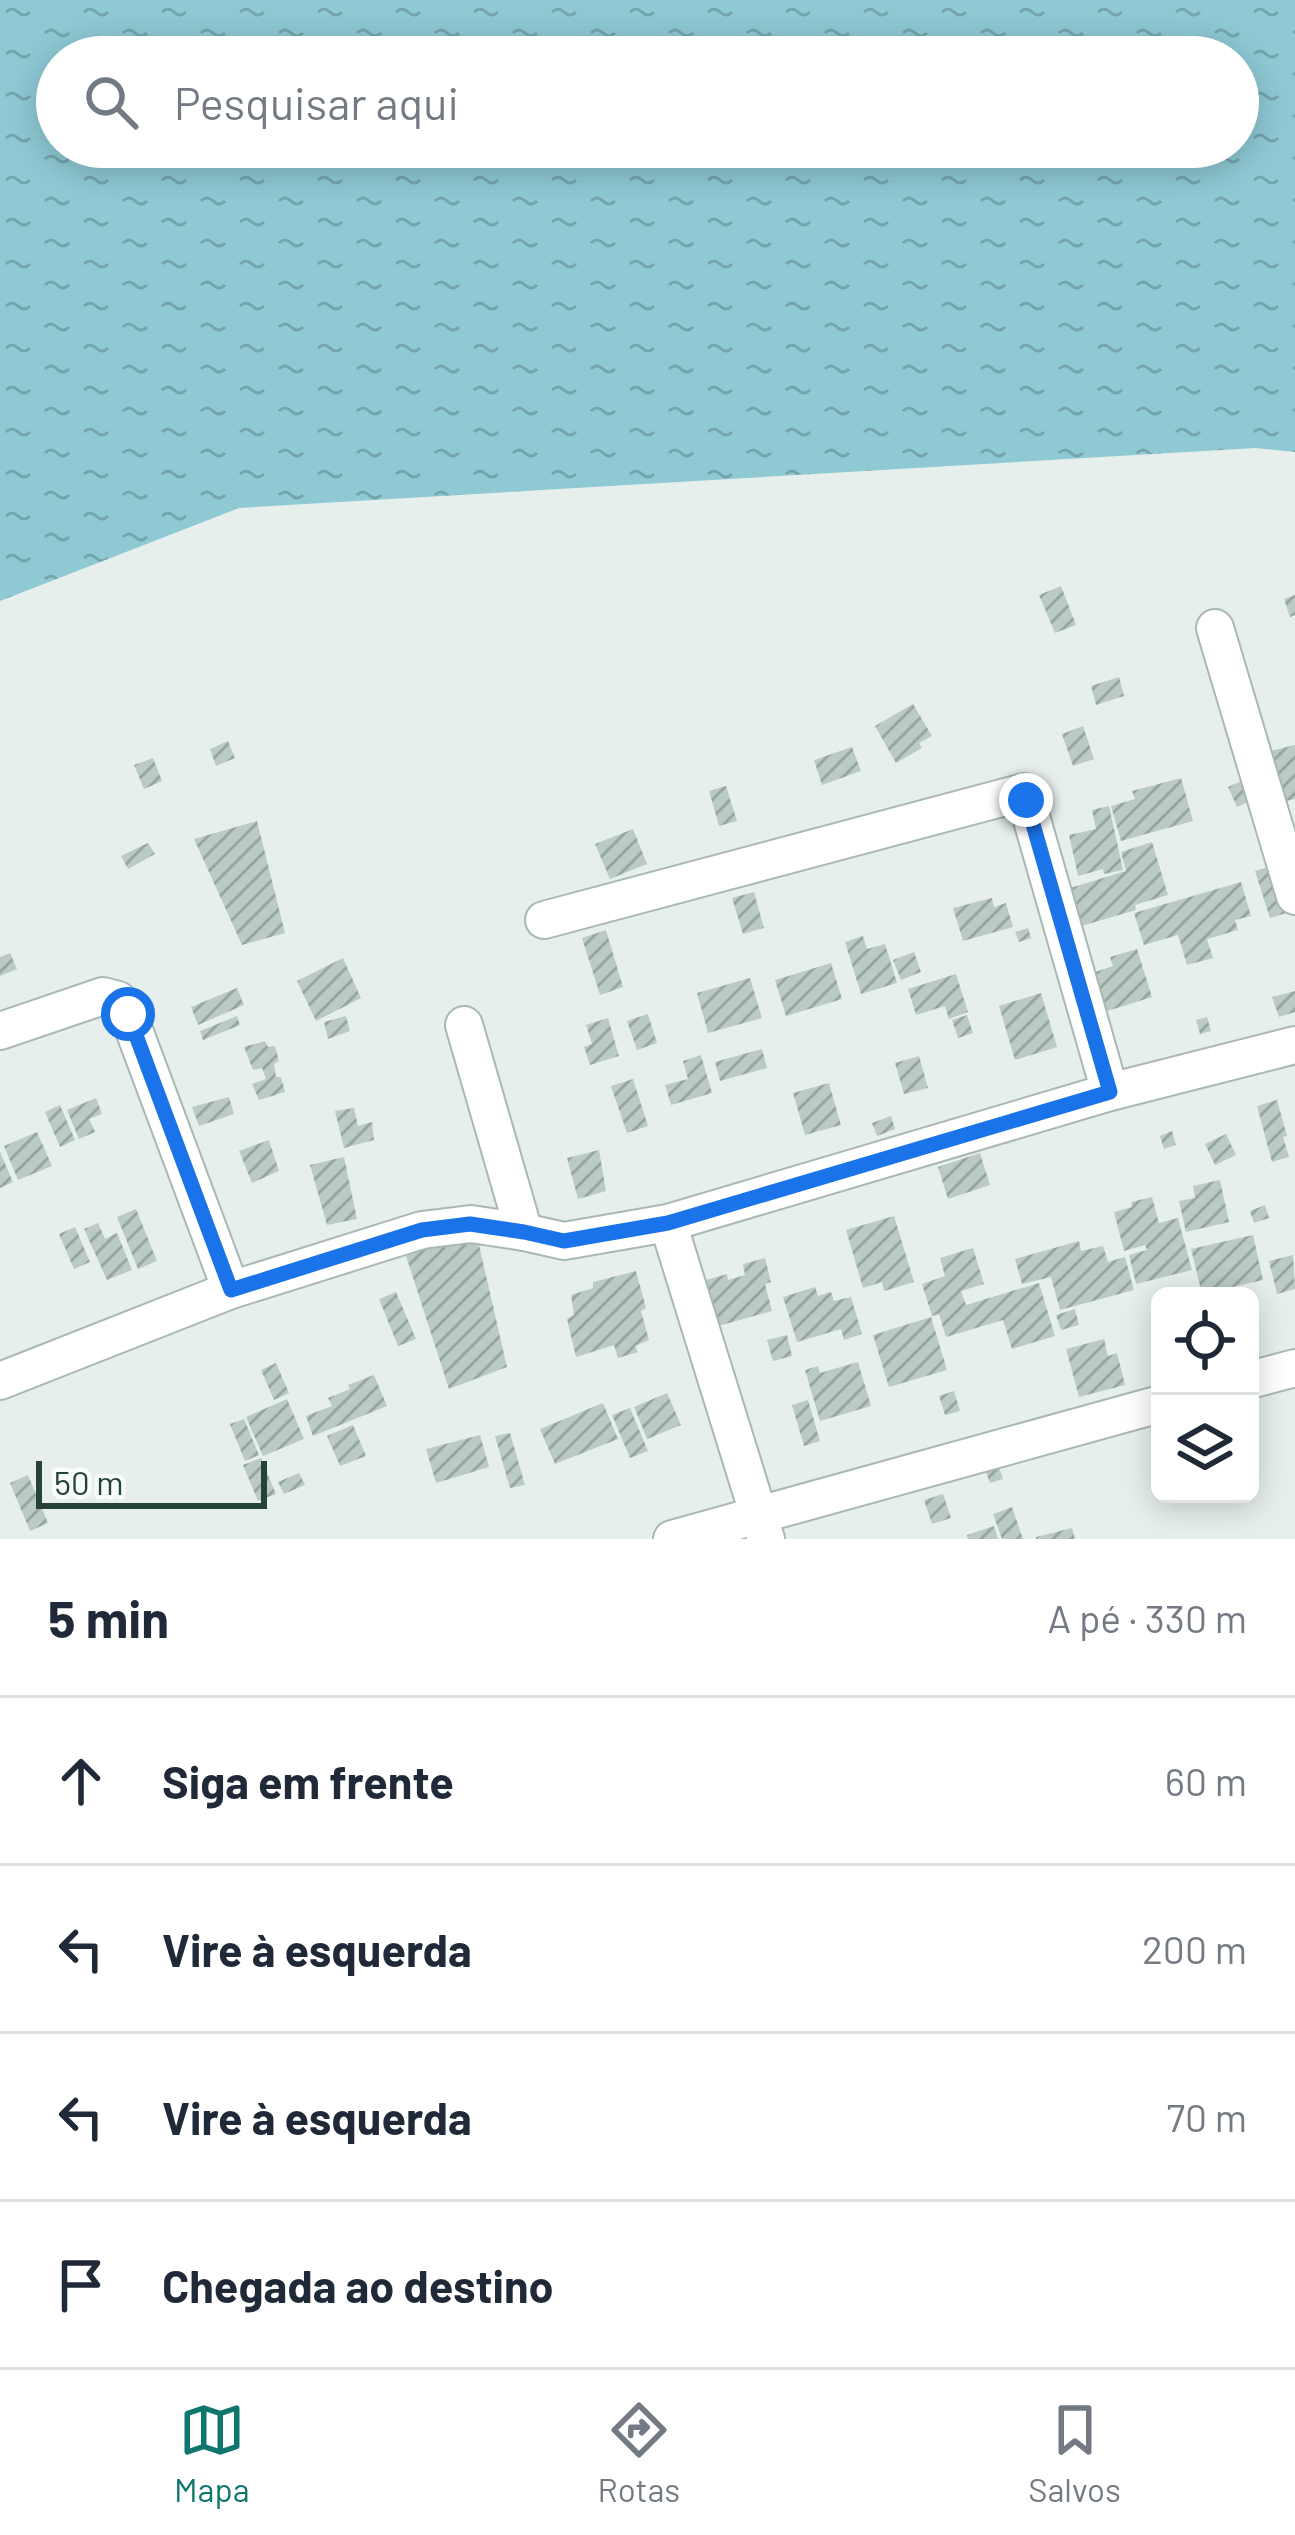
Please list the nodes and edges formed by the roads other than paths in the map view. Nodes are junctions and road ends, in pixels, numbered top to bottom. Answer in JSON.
{"nodes":[{"id":1,"x":1215,"y":628,"type":"dead end"},
{"id":2,"x":1295,"y":896,"type":"edge"},
{"id":3,"x":544,"y":920,"type":"dead end"},
{"id":4,"x":464,"y":1025,"type":"dead end"},
{"id":5,"x":0,"y":1031,"type":"edge"},
{"id":6,"x":1295,"y":1045,"type":"edge"},
{"id":7,"x":1110,"y":1092,"type":"junction"},
{"id":8,"x":668,"y":1223,"type":"junction"},
{"id":9,"x":524,"y":1232,"type":"junction"},
{"id":10,"x":231,"y":1290,"type":"junction"},
{"id":11,"x":1292,"y":1379,"type":"edge"},
{"id":12,"x":1259,"y":1380,"type":"edge"},
{"id":13,"x":0,"y":1381,"type":"edge"},
{"id":14,"x":1151,"y":1407,"type":"edge"},
{"id":15,"x":762,"y":1527,"type":"edge"},
{"id":16,"x":672,"y":1539,"type":"edge"}],
"edges":[{"from":1,"to":2,"type":"street"},
{"from":3,"to":7,"type":"street"},
{"from":4,"to":9,"type":"street"},
{"from":5,"to":10,"type":"street"},
{"from":6,"to":7,"type":"street"},
{"from":7,"to":8,"type":"street"},
{"from":8,"to":9,"type":"street"},
{"from":8,"to":15,"type":"street"},
{"from":9,"to":10,"type":"street"},
{"from":10,"to":13,"type":"street"},
{"from":11,"to":12,"type":"street"},
{"from":14,"to":15,"type":"street"},
{"from":15,"to":16,"type":"street"}]}
